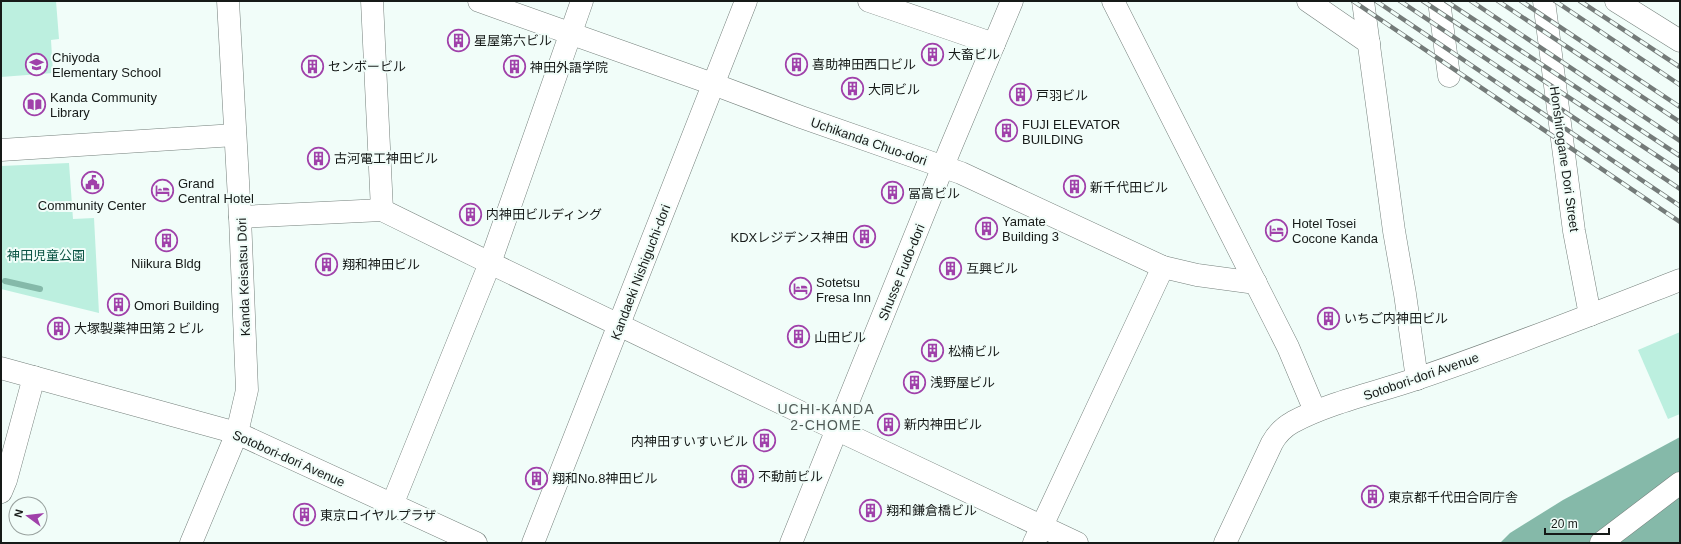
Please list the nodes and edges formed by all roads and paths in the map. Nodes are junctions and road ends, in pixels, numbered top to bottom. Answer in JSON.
{"nodes":[{"id":1,"x":228,"y":1,"type":"edge"},
{"id":2,"x":372,"y":1,"type":"edge"},
{"id":3,"x":479,"y":1,"type":"edge"},
{"id":4,"x":582,"y":1,"type":"edge"},
{"id":5,"x":746,"y":1,"type":"edge"},
{"id":6,"x":869,"y":1,"type":"edge"},
{"id":7,"x":1012,"y":1,"type":"edge"},
{"id":8,"x":1113,"y":1,"type":"edge"},
{"id":9,"x":1308,"y":1,"type":"edge"},
{"id":10,"x":1363,"y":1,"type":"edge"},
{"id":11,"x":1439,"y":1,"type":"edge"},
{"id":12,"x":1544,"y":1,"type":"edge"},
{"id":13,"x":1616,"y":1,"type":"edge"},
{"id":14,"x":571,"y":34,"type":"junction"},
{"id":15,"x":1680,"y":41,"type":"edge"},
{"id":16,"x":1369,"y":43,"type":"junction"},
{"id":17,"x":994,"y":44,"type":"junction"},
{"id":18,"x":1449,"y":76,"type":"dead end"},
{"id":19,"x":714,"y":84,"type":"junction"},
{"id":20,"x":235,"y":136,"type":"junction"},
{"id":21,"x":1,"y":150,"type":"edge"},
{"id":22,"x":943,"y":168,"type":"junction"},
{"id":23,"x":382,"y":210,"type":"junction"},
{"id":24,"x":240,"y":217,"type":"junction"},
{"id":25,"x":490,"y":263,"type":"junction"},
{"id":26,"x":1163,"y":267,"type":"junction"},
{"id":27,"x":1680,"y":280,"type":"edge"},
{"id":28,"x":1256,"y":283,"type":"junction"},
{"id":29,"x":1590,"y":315,"type":"junction"},
{"id":30,"x":619,"y":324,"type":"junction"},
{"id":31,"x":1,"y":368,"type":"edge"},
{"id":32,"x":34,"y":377,"type":"junction"},
{"id":33,"x":1416,"y":379,"type":"junction"},
{"id":34,"x":1315,"y":411,"type":"junction"},
{"id":35,"x":837,"y":430,"type":"junction"},
{"id":36,"x":237,"y":433,"type":"junction"},
{"id":37,"x":1680,"y":483,"type":"edge"},
{"id":38,"x":1,"y":492,"type":"edge"},
{"id":39,"x":392,"y":506,"type":"junction"},
{"id":40,"x":1038,"y":535,"type":"edge"},
{"id":41,"x":191,"y":543,"type":"edge"},
{"id":42,"x":476,"y":543,"type":"edge"},
{"id":43,"x":533,"y":543,"type":"edge"},
{"id":44,"x":791,"y":543,"type":"edge"},
{"id":45,"x":1077,"y":543,"type":"edge"},
{"id":46,"x":1225,"y":543,"type":"edge"},
{"id":47,"x":1600,"y":543,"type":"edge"}],
"edges":[{"from":1,"to":20,"type":"main road","name":"Kanda Keisatsu Dōri"},
{"from":2,"to":23,"type":"main road"},
{"from":3,"to":14,"type":"main road","name":"Uchikanda Chuo-dori"},
{"from":4,"to":14,"type":"main road"},
{"from":5,"to":19,"type":"main road","name":"Kandaeki Nishiguchi-dori"},
{"from":6,"to":17,"type":"main road"},
{"from":7,"to":17,"type":"main road","name":"Shusse Fudo-dori"},
{"from":8,"to":28,"type":"main road"},
{"from":9,"to":16,"type":"main road"},
{"from":10,"to":16,"type":"main road"},
{"from":11,"to":18,"type":"main road"},
{"from":12,"to":29,"type":"main road","name":"Honshirogane Dori Street"},
{"from":13,"to":15,"type":"main road"},
{"from":14,"to":19,"type":"main road","name":"Uchikanda Chuo-dori"},
{"from":14,"to":25,"type":"main road"},
{"from":16,"to":33,"type":"main road"},
{"from":17,"to":22,"type":"main road","name":"Shusse Fudo-dori"},
{"from":19,"to":22,"type":"main road","name":"Uchikanda Chuo-dori"},
{"from":19,"to":30,"type":"main road","name":"Kandaeki Nishiguchi-dori"},
{"from":20,"to":21,"type":"main road"},
{"from":20,"to":24,"type":"main road","name":"Kanda Keisatsu Dōri"},
{"from":22,"to":26,"type":"main road","name":"Uchikanda Chuo-dori"},
{"from":22,"to":35,"type":"main road","name":"Shusse Fudo-dori"},
{"from":23,"to":24,"type":"main road"},
{"from":23,"to":25,"type":"main road"},
{"from":24,"to":36,"type":"main road","name":"Kanda Keisatsu Dōri"},
{"from":25,"to":30,"type":"main road"},
{"from":25,"to":39,"type":"main road"},
{"from":26,"to":28,"type":"main road","name":"Uchikanda Chuo-dori"},
{"from":26,"to":40,"type":"main road"},
{"from":27,"to":29,"type":"main road","name":"Sotobori-dori Avenue"},
{"from":28,"to":34,"type":"main road"},
{"from":29,"to":33,"type":"main road","name":"Sotobori-dori Avenue"},
{"from":30,"to":35,"type":"main road"},
{"from":30,"to":43,"type":"main road","name":"Kandaeki Nishiguchi-dori"},
{"from":31,"to":32,"type":"main road","name":"Sotobori-dori Avenue"},
{"from":32,"to":36,"type":"main road","name":"Sotobori-dori Avenue"},
{"from":32,"to":38,"type":"main road"},
{"from":33,"to":34,"type":"main road","name":"Sotobori-dori Avenue"},
{"from":34,"to":46,"type":"main road","name":"Sotobori-dori Avenue"},
{"from":35,"to":40,"type":"main road"},
{"from":35,"to":44,"type":"main road","name":"Shusse Fudo-dori"},
{"from":36,"to":39,"type":"main road","name":"Sotobori-dori Avenue"},
{"from":36,"to":41,"type":"main road","name":"Kanda Keisatsu Dōri"},
{"from":37,"to":47,"type":"main road"},
{"from":39,"to":42,"type":"main road","name":"Sotobori-dori Avenue"},
{"from":40,"to":45,"type":"main road"}]}
